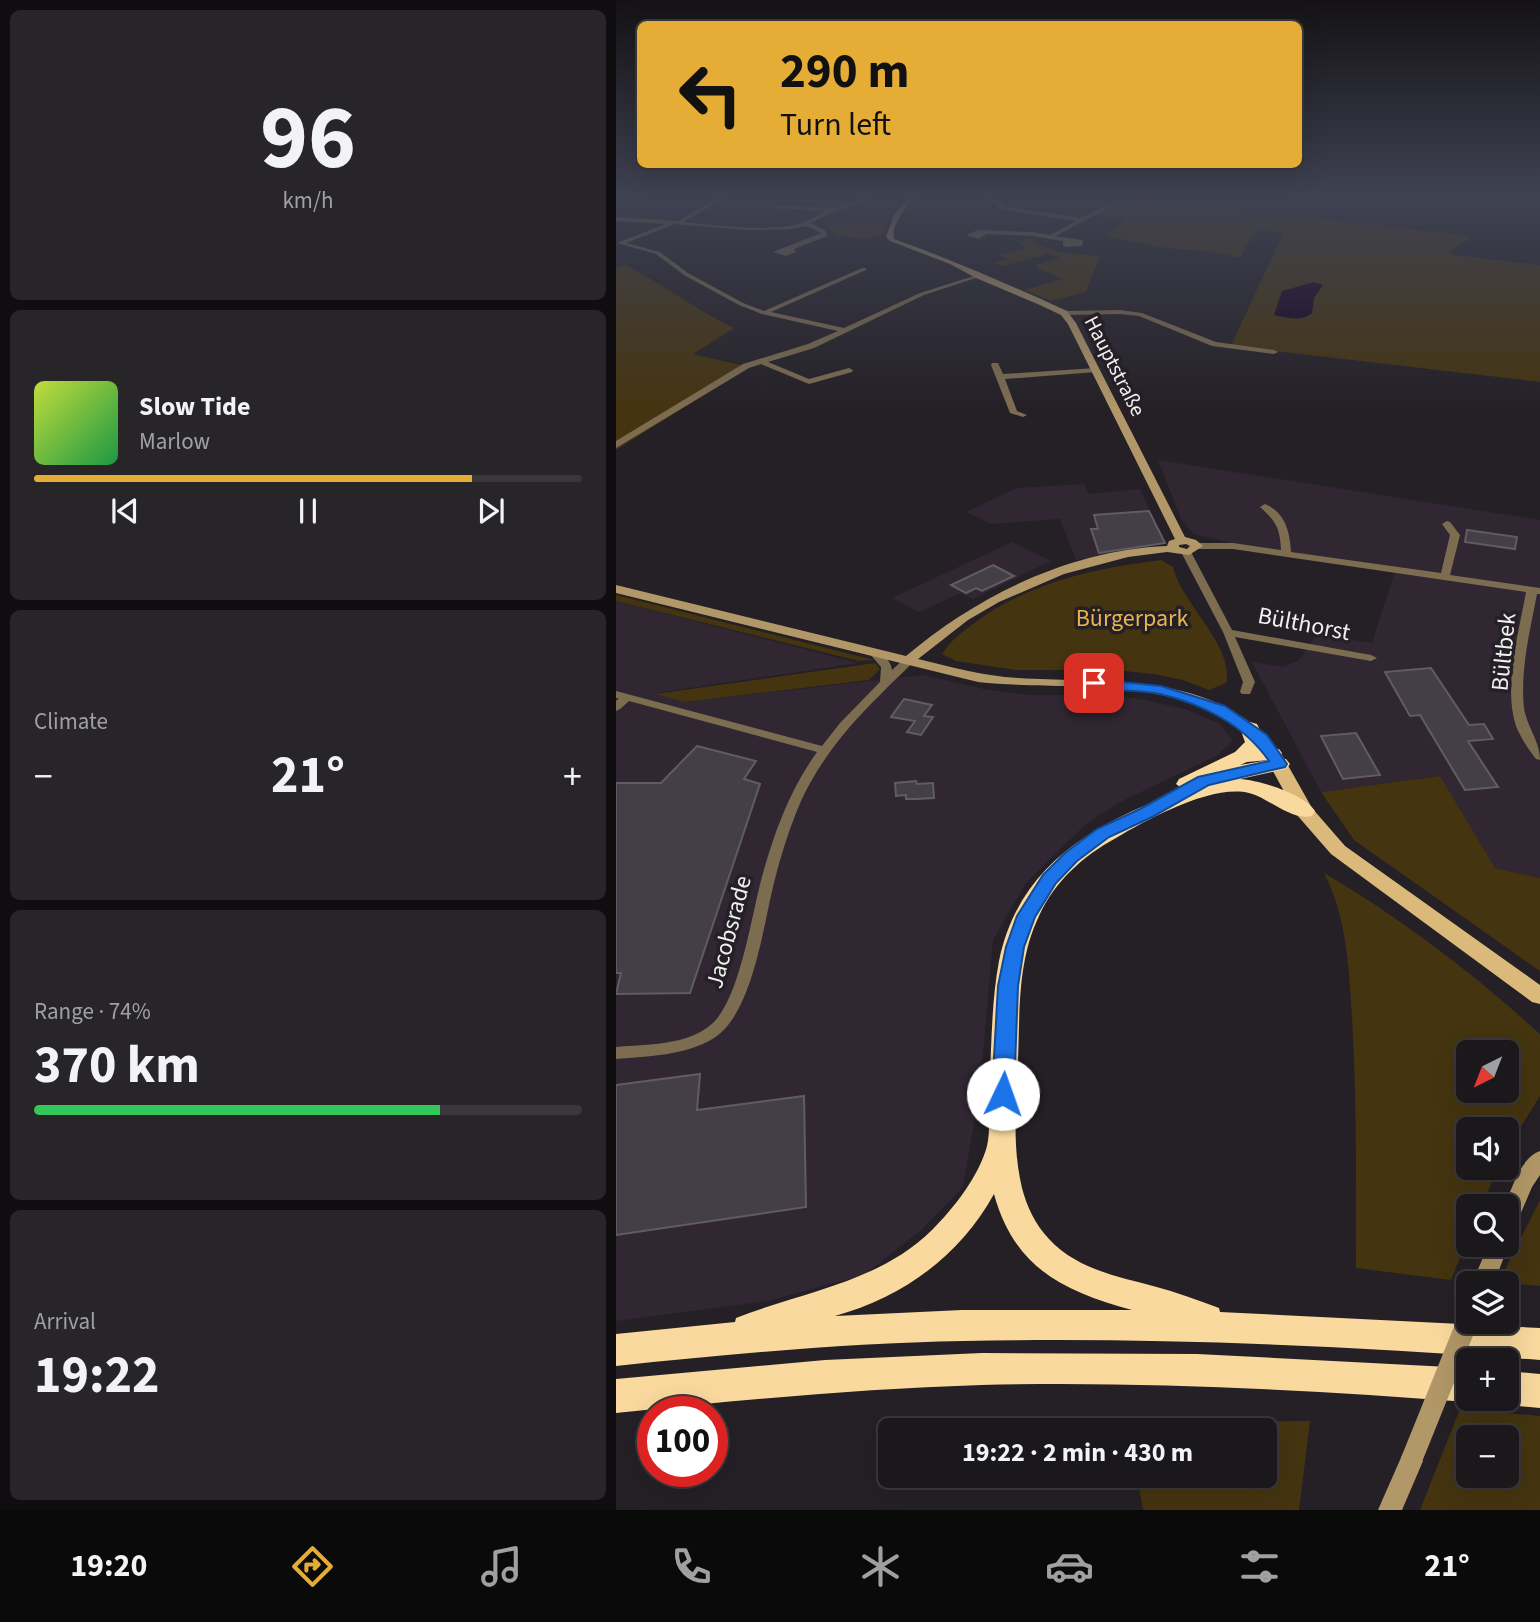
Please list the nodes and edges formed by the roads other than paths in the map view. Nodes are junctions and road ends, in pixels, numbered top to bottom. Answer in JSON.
{"nodes":[{"id":1,"x":676,"y":266,"type":"edge"},
{"id":2,"x":963,"y":266,"type":"edge"},
{"id":3,"x":864,"y":269,"type":"dead end"},
{"id":4,"x":979,"y":276,"type":"junction"},
{"id":5,"x":764,"y":313,"type":"junction"},
{"id":6,"x":1064,"y":313,"type":"junction"},
{"id":7,"x":845,"y":330,"type":"junction"},
{"id":8,"x":1274,"y":352,"type":"dead end"},
{"id":9,"x":760,"y":361,"type":"junction"},
{"id":10,"x":995,"y":366,"type":"dead end"},
{"id":11,"x":849,"y":370,"type":"dead end"},
{"id":12,"x":1096,"y":370,"type":"junction"},
{"id":13,"x":1000,"y":377,"type":"junction"},
{"id":14,"x":1023,"y":415,"type":"dead end"},
{"id":15,"x":616,"y":445,"type":"edge"},
{"id":16,"x":1265,"y":507,"type":"dead end"},
{"id":17,"x":1447,"y":524,"type":"dead end"},
{"id":18,"x":1184,"y":547,"type":"junction"},
{"id":19,"x":1286,"y":553,"type":"junction"},
{"id":20,"x":1445,"y":576,"type":"junction"},
{"id":21,"x":616,"y":589,"type":"edge"},
{"id":22,"x":1536,"y":590,"type":"edge"},
{"id":23,"x":1228,"y":632,"type":"junction"},
{"id":24,"x":875,"y":653,"type":"junction"},
{"id":25,"x":1371,"y":658,"type":"dead end"},
{"id":26,"x":908,"y":661,"type":"junction"},
{"id":27,"x":885,"y":684,"type":"junction"},
{"id":28,"x":1246,"y":692,"type":"dead end"},
{"id":29,"x":621,"y":696,"type":"edge"},
{"id":30,"x":616,"y":707,"type":"edge"},
{"id":31,"x":1250,"y":728,"type":"junction"},
{"id":32,"x":824,"y":750,"type":"junction"},
{"id":33,"x":1242,"y":756,"type":"junction"},
{"id":34,"x":1540,"y":756,"type":"edge"},
{"id":35,"x":1276,"y":758,"type":"junction"},
{"id":36,"x":1304,"y":811,"type":"junction"},
{"id":37,"x":1146,"y":813,"type":"junction"},
{"id":38,"x":1118,"y":825,"type":"junction"},
{"id":39,"x":1537,"y":996,"type":"edge"},
{"id":40,"x":616,"y":1053,"type":"edge"},
{"id":41,"x":1001,"y":1147,"type":"junction"},
{"id":42,"x":1540,"y":1159,"type":"edge"},
{"id":43,"x":1519,"y":1195,"type":"edge"},
{"id":44,"x":1226,"y":1326,"type":"junction"},
{"id":45,"x":1462,"y":1334,"type":"edge"},
{"id":46,"x":729,"y":1336,"type":"junction"},
{"id":47,"x":1540,"y":1345,"type":"edge"},
{"id":48,"x":616,"y":1350,"type":"edge"},
{"id":49,"x":1456,"y":1384,"type":"edge"},
{"id":50,"x":1519,"y":1389,"type":"edge"},
{"id":51,"x":1540,"y":1391,"type":"edge"},
{"id":52,"x":616,"y":1396,"type":"edge"},
{"id":53,"x":1390,"y":1510,"type":"edge"}],
"edges":[{"from":1,"to":5,"type":"street"},
{"from":2,"to":4,"type":"street","name":"Hauptstraße"},
{"from":3,"to":5,"type":"street"},
{"from":4,"to":6,"type":"street","name":"Hauptstraße"},
{"from":4,"to":7,"type":"street"},
{"from":5,"to":7,"type":"street"},
{"from":6,"to":8,"type":"street"},
{"from":6,"to":12,"type":"street","name":"Hauptstraße"},
{"from":7,"to":9,"type":"street"},
{"from":9,"to":11,"type":"street"},
{"from":9,"to":15,"type":"street"},
{"from":10,"to":13,"type":"street"},
{"from":12,"to":13,"type":"street"},
{"from":12,"to":18,"type":"street","name":"Hauptstraße"},
{"from":13,"to":14,"type":"street"},
{"from":16,"to":19,"type":"street"},
{"from":17,"to":20,"type":"street"},
{"from":18,"to":19,"type":"street","name":"Bültbek"},
{"from":18,"to":23,"type":"street","name":"Hauptstraße"},
{"from":18,"to":26,"type":"street"},
{"from":19,"to":20,"type":"street","name":"Bültbek"},
{"from":20,"to":22,"type":"street","name":"Bültbek"},
{"from":21,"to":24,"type":"street"},
{"from":22,"to":34,"type":"street","name":"Bültbek"},
{"from":23,"to":25,"type":"street","name":"Bülthorst"},
{"from":23,"to":28,"type":"street","name":"Hauptstraße"},
{"from":24,"to":26,"type":"street"},
{"from":24,"to":27,"type":"street"},
{"from":26,"to":27,"type":"street","name":"Jacobsrade"},
{"from":26,"to":31,"type":"street"},
{"from":27,"to":32,"type":"street","name":"Jacobsrade"},
{"from":29,"to":30,"type":"street"},
{"from":29,"to":32,"type":"street"},
{"from":31,"to":33,"type":"highway"},
{"from":31,"to":35,"type":"street"},
{"from":32,"to":40,"type":"street","name":"Jacobsrade"},
{"from":33,"to":35,"type":"highway"},
{"from":33,"to":38,"type":"highway"},
{"from":35,"to":36,"type":"main road"},
{"from":35,"to":37,"type":"highway"},
{"from":36,"to":37,"type":"highway"},
{"from":36,"to":39,"type":"main road"},
{"from":37,"to":38,"type":"highway"},
{"from":38,"to":41,"type":"highway"},
{"from":41,"to":44,"type":"highway"},
{"from":41,"to":46,"type":"highway"},
{"from":42,"to":43,"type":"street"},
{"from":44,"to":46,"type":"highway"},
{"from":44,"to":47,"type":"highway"},
{"from":45,"to":53,"type":"street","bridge":true},
{"from":46,"to":48,"type":"highway"},
{"from":49,"to":52,"type":"highway"},
{"from":50,"to":51,"type":"highway"}]}
